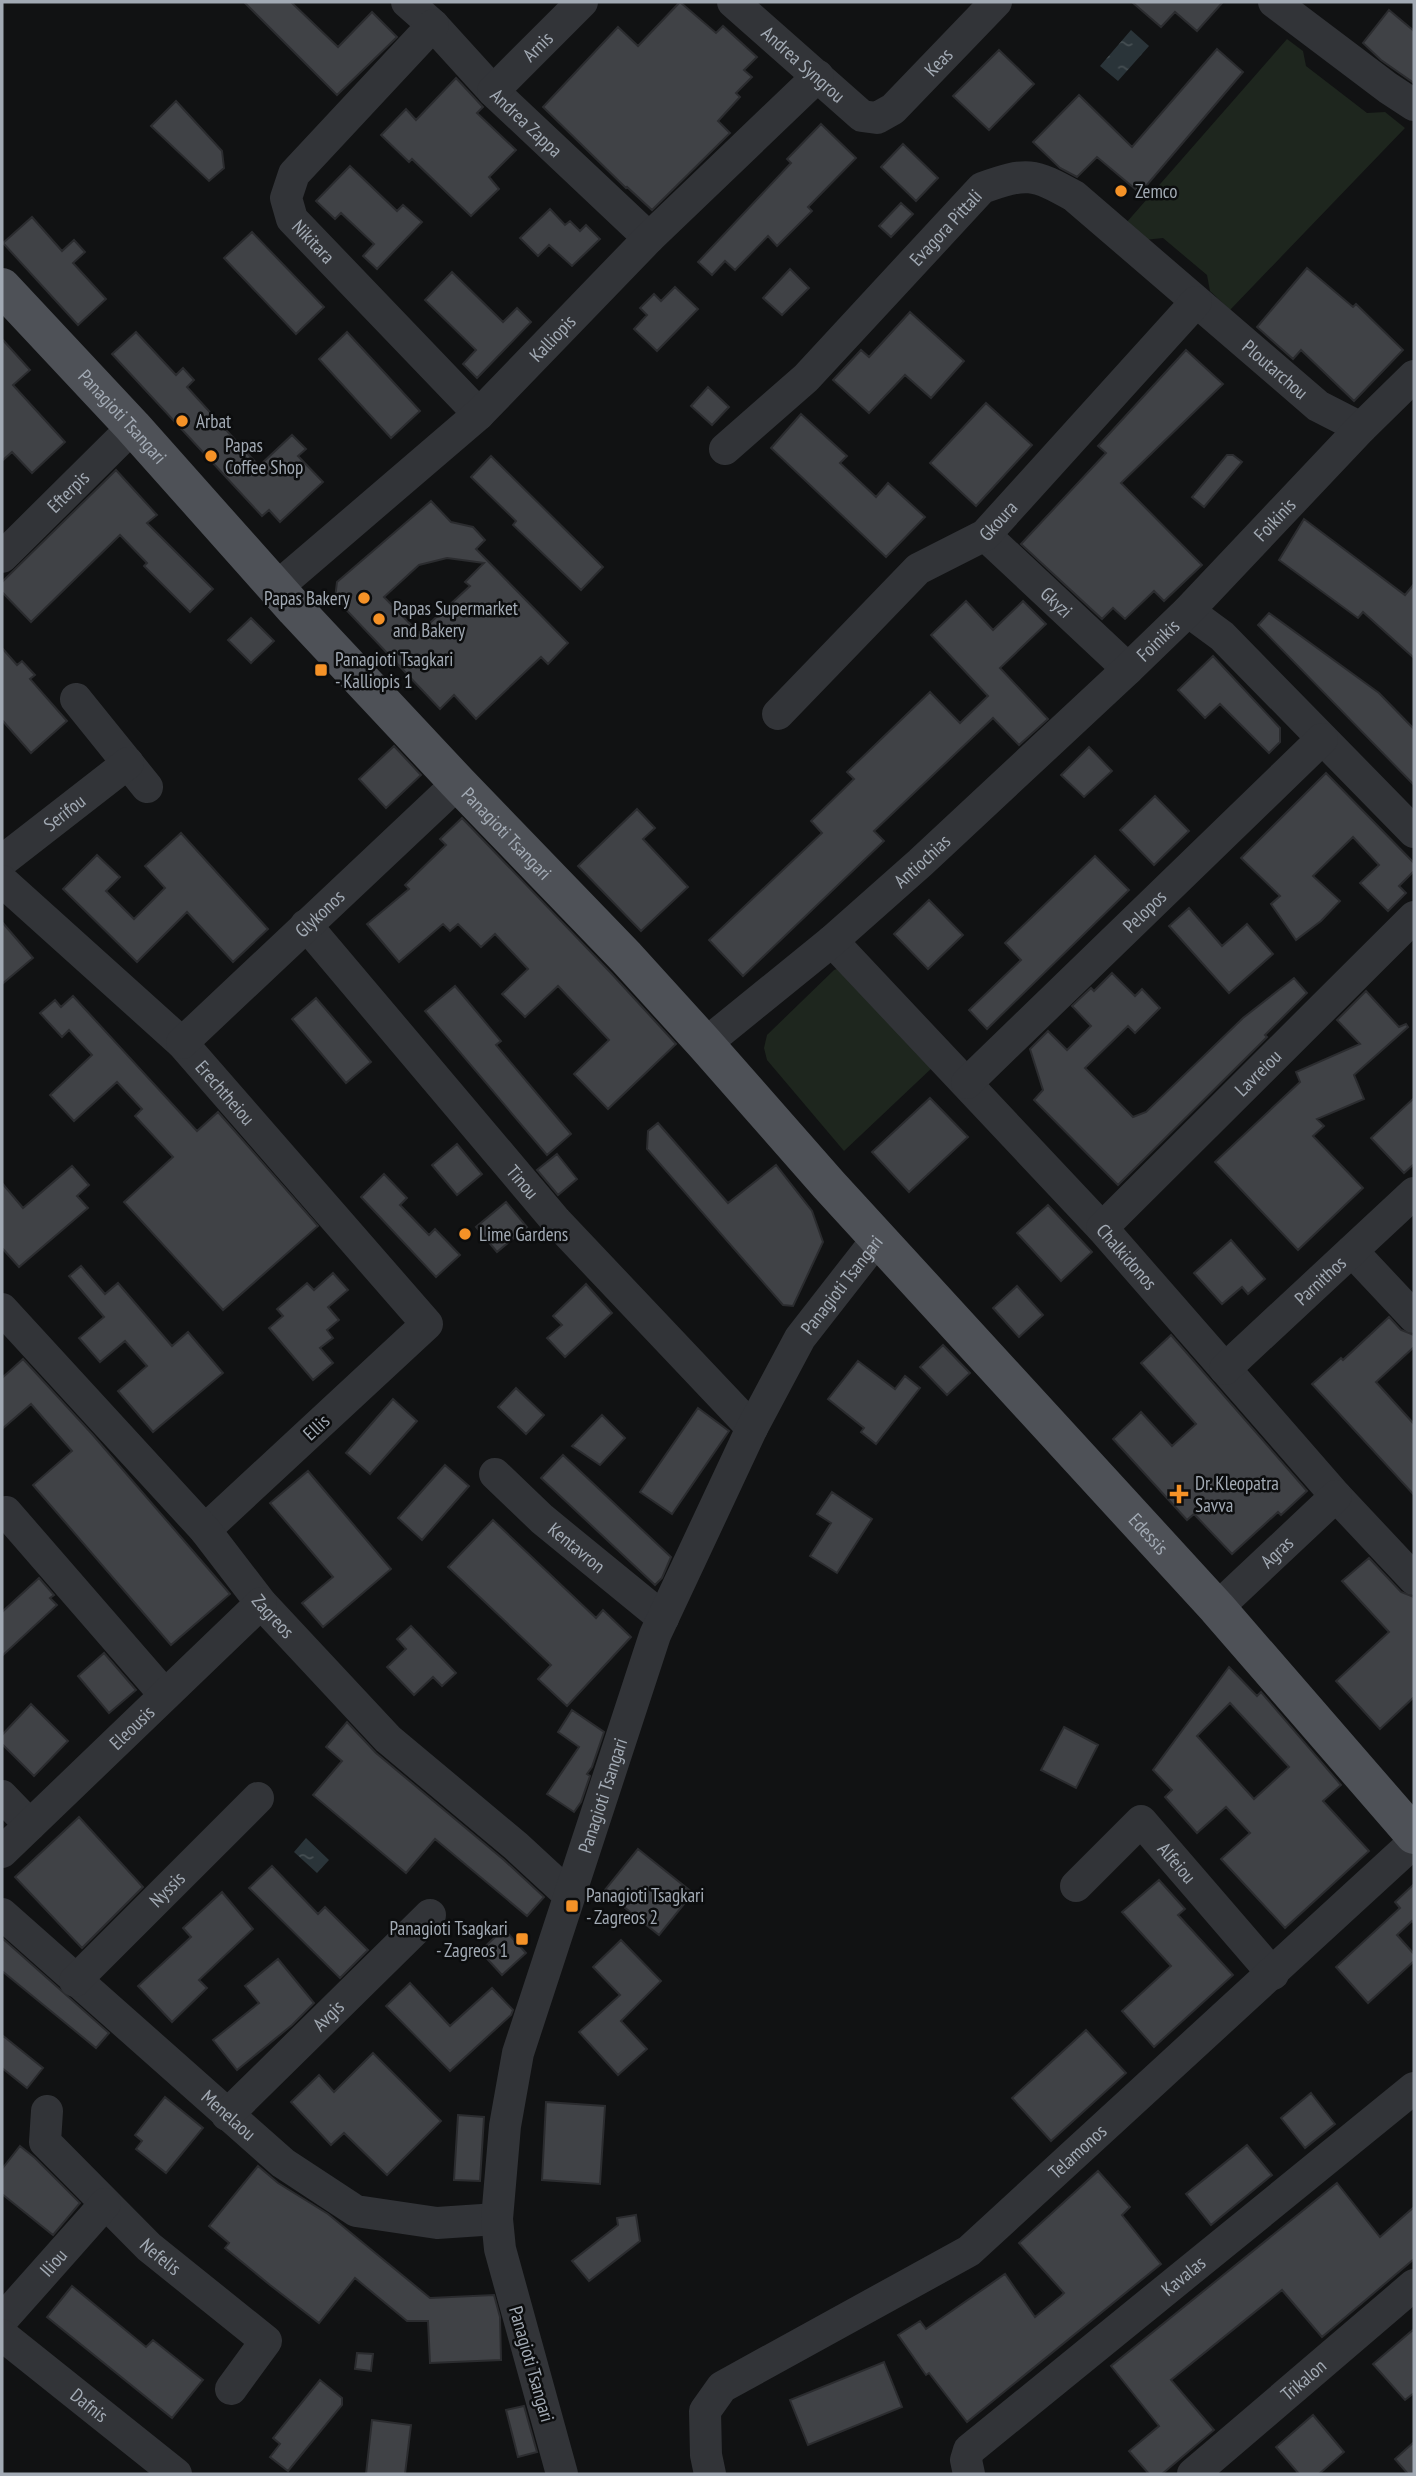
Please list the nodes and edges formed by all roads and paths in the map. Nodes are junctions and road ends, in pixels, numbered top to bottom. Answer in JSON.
{"nodes":[{"id":1,"x":407,"y":2,"type":"edge"},
{"id":2,"x":582,"y":2,"type":"edge"},
{"id":3,"x":733,"y":2,"type":"edge"},
{"id":4,"x":996,"y":2,"type":"edge"},
{"id":5,"x":1274,"y":2,"type":"edge"},
{"id":6,"x":433,"y":25,"type":"junction"},
{"id":7,"x":818,"y":76,"type":"junction"},
{"id":8,"x":493,"y":91,"type":"junction"},
{"id":9,"x":1414,"y":105,"type":"edge"},
{"id":10,"x":877,"y":118,"type":"joint"},
{"id":11,"x":649,"y":238,"type":"junction"},
{"id":12,"x":2,"y":287,"type":"edge"},
{"id":13,"x":1196,"y":302,"type":"junction"},
{"id":14,"x":1414,"y":376,"type":"edge"},
{"id":15,"x":479,"y":414,"type":"junction"},
{"id":16,"x":133,"y":427,"type":"junction"},
{"id":17,"x":1361,"y":428,"type":"junction"},
{"id":18,"x":725,"y":449,"type":"dead end"},
{"id":19,"x":985,"y":535,"type":"junction"},
{"id":20,"x":2,"y":557,"type":"edge"},
{"id":21,"x":276,"y":588,"type":"junction"},
{"id":22,"x":1188,"y":611,"type":"junction"},
{"id":23,"x":1128,"y":669,"type":"junction"},
{"id":24,"x":76,"y":699,"type":"dead end"},
{"id":25,"x":778,"y":713,"type":"dead end"},
{"id":26,"x":1322,"y":739,"type":"junction"},
{"id":27,"x":458,"y":783,"type":"junction"},
{"id":28,"x":1414,"y":832,"type":"edge"},
{"id":29,"x":2,"y":861,"type":"edge"},
{"id":30,"x":2,"y":881,"type":"edge"},
{"id":31,"x":1414,"y":917,"type":"edge"},
{"id":32,"x":306,"y":925,"type":"junction"},
{"id":33,"x":832,"y":941,"type":"junction"},
{"id":34,"x":182,"y":1043,"type":"junction"},
{"id":35,"x":705,"y":1044,"type":"junction"},
{"id":36,"x":967,"y":1083,"type":"junction"},
{"id":37,"x":1414,"y":1193,"type":"edge"},
{"id":38,"x":1102,"y":1228,"type":"junction"},
{"id":39,"x":878,"y":1238,"type":"junction"},
{"id":40,"x":1352,"y":1251,"type":"junction"},
{"id":41,"x":1414,"y":1317,"type":"edge"},
{"id":42,"x":6,"y":1324,"type":"edge"},
{"id":43,"x":427,"y":1324,"type":"joint"},
{"id":44,"x":1225,"y":1369,"type":"junction"},
{"id":45,"x":752,"y":1428,"type":"junction"},
{"id":46,"x":495,"y":1474,"type":"dead end"},
{"id":47,"x":1336,"y":1496,"type":"junction"},
{"id":48,"x":6,"y":1512,"type":"dead end"},
{"id":49,"x":205,"y":1530,"type":"junction"},
{"id":50,"x":1414,"y":1579,"type":"edge"},
{"id":51,"x":261,"y":1603,"type":"junction"},
{"id":52,"x":1217,"y":1608,"type":"junction"},
{"id":53,"x":663,"y":1618,"type":"junction"},
{"id":54,"x":165,"y":1695,"type":"junction"},
{"id":55,"x":2,"y":1796,"type":"edge"},
{"id":56,"x":258,"y":1798,"type":"dead end"},
{"id":57,"x":30,"y":1825,"type":"junction"},
{"id":58,"x":1414,"y":1835,"type":"edge"},
{"id":59,"x":1414,"y":1842,"type":"edge"},
{"id":60,"x":2,"y":1852,"type":"edge"},
{"id":61,"x":1076,"y":1886,"type":"dead end"},
{"id":62,"x":569,"y":1895,"type":"junction"},
{"id":63,"x":2,"y":1914,"type":"edge"},
{"id":64,"x":430,"y":1915,"type":"dead end"},
{"id":65,"x":1273,"y":1974,"type":"junction"},
{"id":66,"x":75,"y":1981,"type":"junction"},
{"id":67,"x":1414,"y":2088,"type":"edge"},
{"id":68,"x":47,"y":2110,"type":"dead end"},
{"id":69,"x":227,"y":2115,"type":"junction"},
{"id":70,"x":105,"y":2204,"type":"junction"},
{"id":71,"x":497,"y":2219,"type":"junction"},
{"id":72,"x":1414,"y":2285,"type":"edge"},
{"id":73,"x":2,"y":2320,"type":"edge"},
{"id":74,"x":2,"y":2335,"type":"edge"},
{"id":75,"x":231,"y":2389,"type":"dead end"},
{"id":76,"x":967,"y":2472,"type":"edge"},
{"id":77,"x":176,"y":2474,"type":"edge"},
{"id":78,"x":562,"y":2474,"type":"edge"},
{"id":79,"x":710,"y":2474,"type":"edge"},
{"id":80,"x":1193,"y":2474,"type":"edge"}],
"edges":[{"from":1,"to":6,"type":"street","name":"Andrea Zappa"},
{"from":2,"to":8,"type":"street","name":"Arnis"},
{"from":3,"to":7,"type":"street","name":"Andrea Syngrou"},
{"from":4,"to":10,"type":"street","name":"Keas"},
{"from":5,"to":9,"type":"street"},
{"from":6,"to":8,"type":"street","name":"Andrea Zappa"},
{"from":6,"to":15,"type":"street","name":"Nikitara"},
{"from":7,"to":10,"type":"street","name":"Andrea Syngrou"},
{"from":7,"to":11,"type":"street","name":"Kalliopis"},
{"from":8,"to":11,"type":"street","name":"Andrea Zappa"},
{"from":11,"to":15,"type":"street","name":"Kalliopis"},
{"from":12,"to":16,"type":"main road","name":"Panagioti Tsangari"},
{"from":13,"to":17,"type":"street","name":"Ploutarchou"},
{"from":13,"to":18,"type":"street","name":"Evagora Pittali"},
{"from":13,"to":19,"type":"street","name":"Gkoura"},
{"from":14,"to":17,"type":"street","name":"Foikinis"},
{"from":15,"to":21,"type":"street","name":"Kalliopis"},
{"from":16,"to":20,"type":"street","name":"Efterpis"},
{"from":16,"to":21,"type":"main road","name":"Panagioti Tsangari"},
{"from":17,"to":22,"type":"street","name":"Foikinis"},
{"from":19,"to":23,"type":"street","name":"Gkyzi"},
{"from":19,"to":25,"type":"street","name":"Gkoura"},
{"from":21,"to":27,"type":"main road","name":"Panagioti Tsangari"},
{"from":22,"to":23,"type":"street","name":"Foinikis"},
{"from":22,"to":26,"type":"street"},
{"from":23,"to":33,"type":"street","name":"Antiochias"},
{"from":24,"to":29,"type":"street","name":"Serifou"},
{"from":26,"to":28,"type":"street"},
{"from":26,"to":36,"type":"street","name":"Pelopos"},
{"from":27,"to":32,"type":"street","name":"Glykonos"},
{"from":27,"to":35,"type":"main road","name":"Panagioti Tsangari"},
{"from":30,"to":34,"type":"street","name":"Erechtheiou"},
{"from":31,"to":38,"type":"street","name":"Lavreiou"},
{"from":32,"to":34,"type":"street","name":"Glykonos"},
{"from":32,"to":45,"type":"street","name":"Tinou"},
{"from":33,"to":35,"type":"street","name":"Antiochias"},
{"from":33,"to":36,"type":"street","name":"Chalkidonos"},
{"from":34,"to":43,"type":"street","name":"Erechtheiou"},
{"from":35,"to":39,"type":"main road","name":"Panagioti Tsangari"},
{"from":36,"to":38,"type":"street","name":"Chalkidonos"},
{"from":37,"to":40,"type":"street","name":"Parnithos"},
{"from":38,"to":44,"type":"street","name":"Chalkidonos"},
{"from":39,"to":45,"type":"street","name":"Panagioti Tsangari"},
{"from":39,"to":52,"type":"main road","name":"Edessis"},
{"from":40,"to":41,"type":"street"},
{"from":40,"to":44,"type":"street","name":"Parnithos"},
{"from":42,"to":49,"type":"street","name":"Zagreos"},
{"from":43,"to":49,"type":"street","name":"Ellis"},
{"from":44,"to":47,"type":"street","name":"Chalkidonos"},
{"from":45,"to":53,"type":"street","name":"Panagioti Tsangari"},
{"from":46,"to":53,"type":"street","name":"Kentavron"},
{"from":47,"to":50,"type":"street","name":"Chalkidonos"},
{"from":47,"to":52,"type":"street","name":"Agras"},
{"from":48,"to":54,"type":"street"},
{"from":49,"to":51,"type":"street","name":"Zagreos"},
{"from":51,"to":54,"type":"street","name":"Eleousis"},
{"from":51,"to":62,"type":"street","name":"Zagreos"},
{"from":52,"to":58,"type":"main road","name":"Edessis"},
{"from":53,"to":62,"type":"street","name":"Panagioti Tsangari"},
{"from":54,"to":57,"type":"street","name":"Eleousis"},
{"from":55,"to":57,"type":"street"},
{"from":56,"to":66,"type":"street","name":"Nyssis"},
{"from":57,"to":60,"type":"street","name":"Eleousis"},
{"from":59,"to":65,"type":"street","name":"Telamonos"},
{"from":61,"to":65,"type":"street","name":"Alfeiou"},
{"from":62,"to":71,"type":"street","name":"Panagioti Tsangari"},
{"from":63,"to":66,"type":"street","name":"Menelaou"},
{"from":64,"to":69,"type":"street","name":"Avgis"},
{"from":65,"to":79,"type":"street","name":"Telamonos"},
{"from":66,"to":69,"type":"street","name":"Menelaou"},
{"from":67,"to":76,"type":"street","name":"Kavalas"},
{"from":68,"to":70,"type":"street","name":"Nefelis"},
{"from":69,"to":71,"type":"street","name":"Menelaou"},
{"from":70,"to":73,"type":"street","name":"Iliou"},
{"from":70,"to":75,"type":"street","name":"Nefelis"},
{"from":71,"to":78,"type":"street","name":"Panagioti Tsangari"},
{"from":72,"to":80,"type":"street","name":"Trikalon"},
{"from":74,"to":77,"type":"street","name":"Dafnis"}]}
